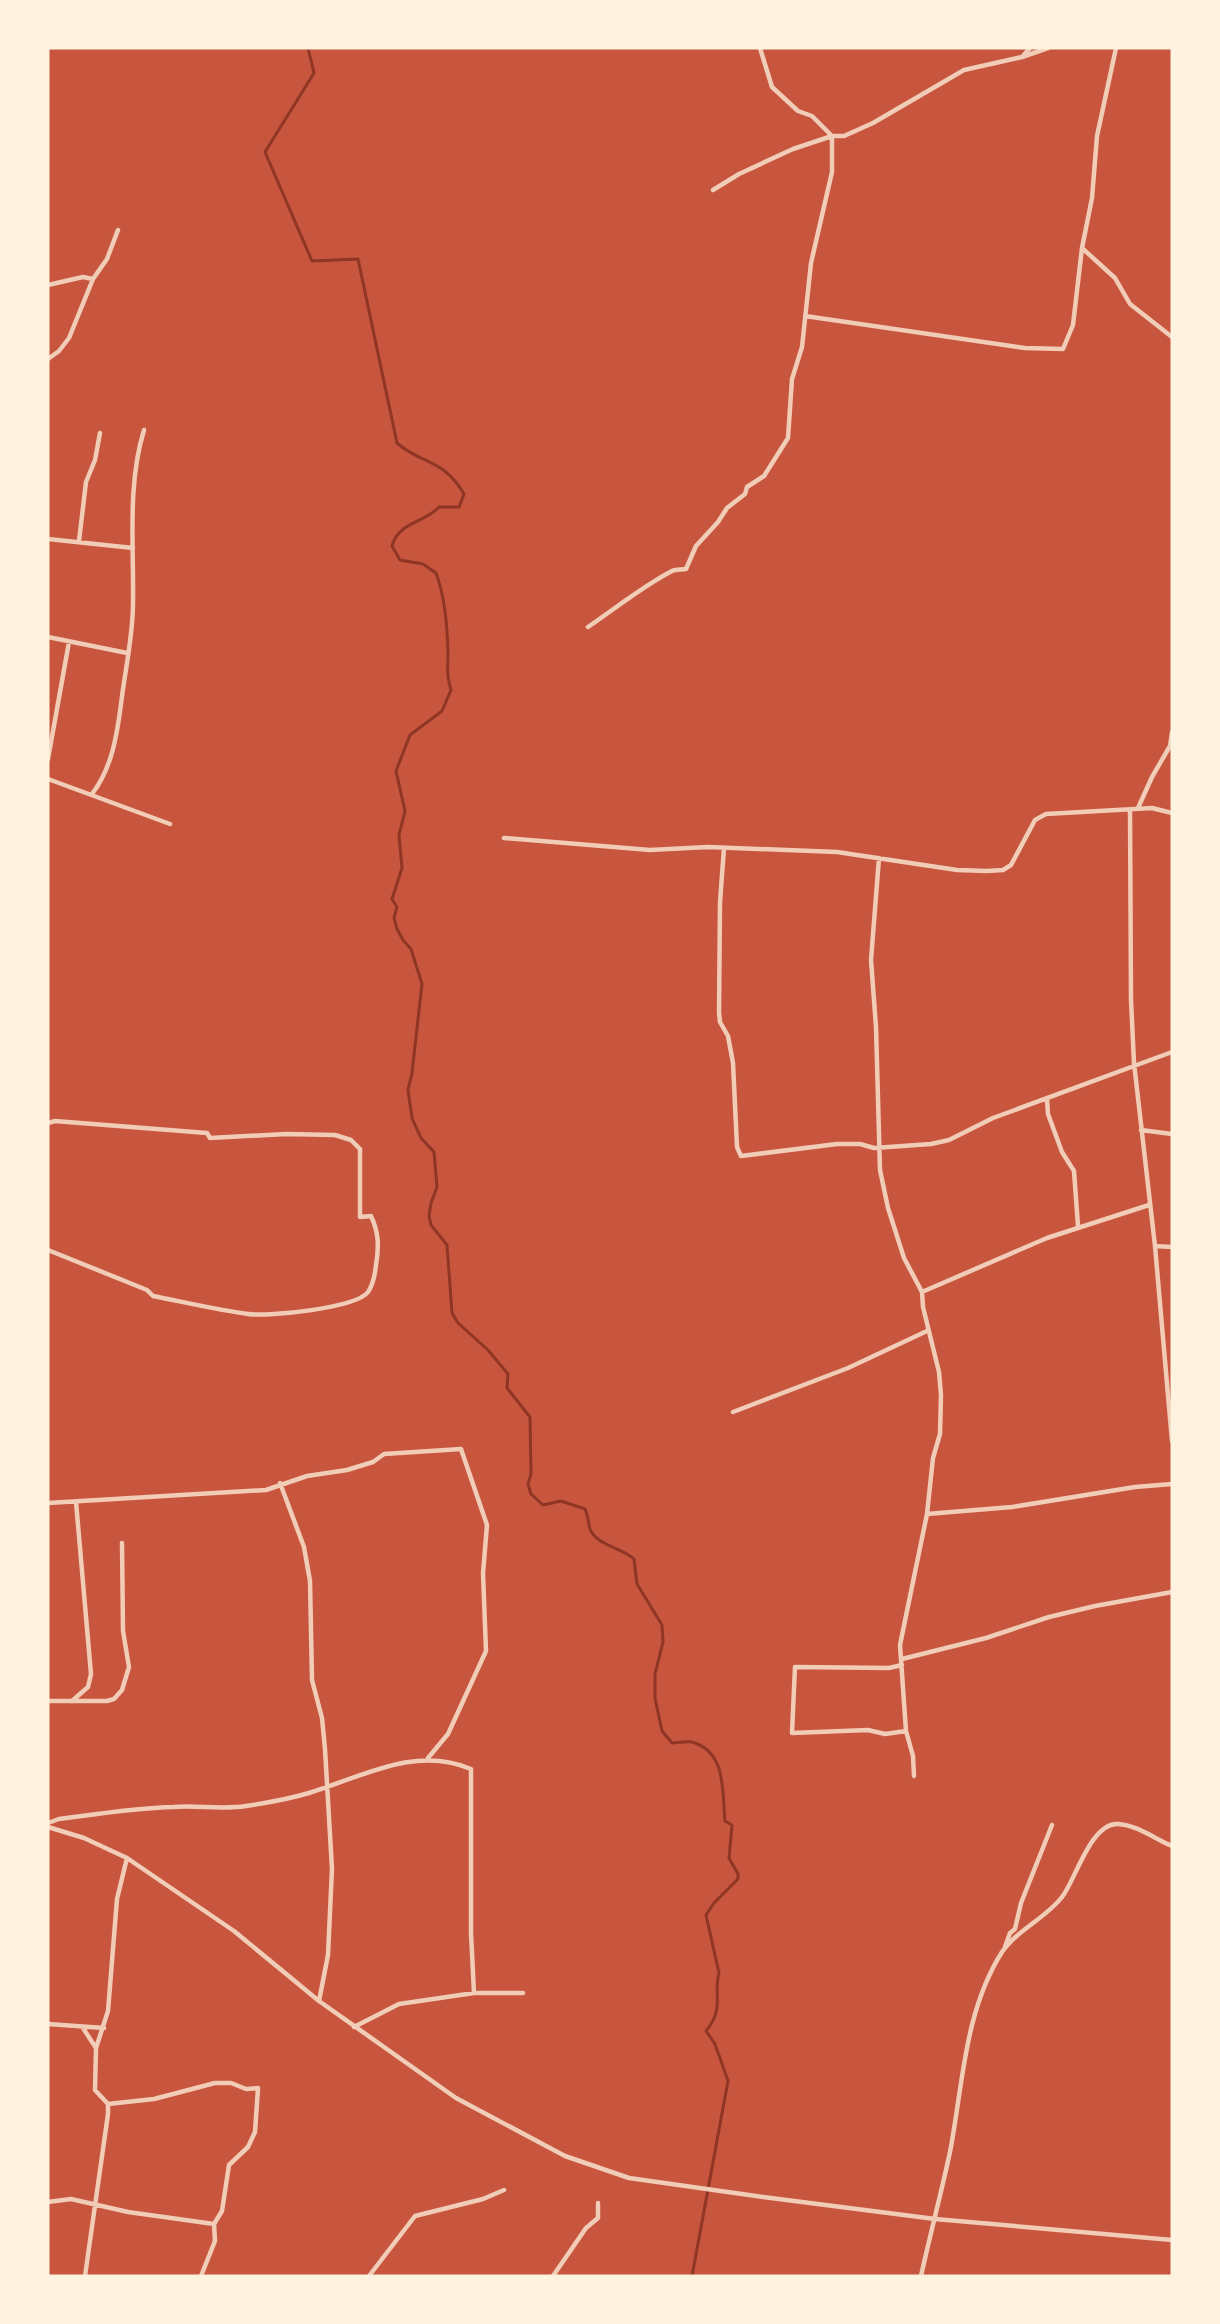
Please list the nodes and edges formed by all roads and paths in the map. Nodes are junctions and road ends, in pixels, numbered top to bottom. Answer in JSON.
{"nodes":[{"id":1,"x":760,"y":48,"type":"edge"},
{"id":2,"x":1030,"y":48,"type":"edge"},
{"id":3,"x":1048,"y":48,"type":"edge"},
{"id":4,"x":1116,"y":48,"type":"edge"},
{"id":5,"x":1022,"y":57,"type":"junction"},
{"id":6,"x":832,"y":136,"type":"junction"},
{"id":7,"x":712,"y":190,"type":"dead end"},
{"id":8,"x":118,"y":230,"type":"dead end"},
{"id":9,"x":1082,"y":248,"type":"junction"},
{"id":10,"x":93,"y":279,"type":"junction"},
{"id":11,"x":48,"y":285,"type":"edge"},
{"id":12,"x":806,"y":316,"type":"junction"},
{"id":13,"x":1172,"y":338,"type":"edge"},
{"id":14,"x":48,"y":359,"type":"edge"},
{"id":15,"x":144,"y":430,"type":"dead end"},
{"id":16,"x":100,"y":433,"type":"dead end"},
{"id":17,"x":48,"y":539,"type":"edge"},
{"id":18,"x":79,"y":541,"type":"junction"},
{"id":19,"x":133,"y":548,"type":"junction"},
{"id":20,"x":588,"y":627,"type":"dead end"},
{"id":21,"x":48,"y":636,"type":"edge"},
{"id":22,"x":69,"y":642,"type":"junction"},
{"id":23,"x":127,"y":652,"type":"junction"},
{"id":24,"x":1172,"y":732,"type":"edge"},
{"id":25,"x":48,"y":759,"type":"edge"},
{"id":26,"x":48,"y":779,"type":"edge"},
{"id":27,"x":92,"y":794,"type":"junction"},
{"id":28,"x":1138,"y":808,"type":"junction"},
{"id":29,"x":1130,"y":809,"type":"junction"},
{"id":30,"x":1172,"y":813,"type":"edge"},
{"id":31,"x":170,"y":824,"type":"dead end"},
{"id":32,"x":504,"y":838,"type":"dead end"},
{"id":33,"x":723,"y":848,"type":"junction"},
{"id":34,"x":879,"y":858,"type":"junction"},
{"id":35,"x":1172,"y":1052,"type":"edge"},
{"id":36,"x":1134,"y":1063,"type":"junction"},
{"id":37,"x":1047,"y":1099,"type":"junction"},
{"id":38,"x":48,"y":1123,"type":"edge"},
{"id":39,"x":1141,"y":1130,"type":"junction"},
{"id":40,"x":1172,"y":1134,"type":"edge"},
{"id":41,"x":878,"y":1147,"type":"junction"},
{"id":42,"x":1149,"y":1205,"type":"junction"},
{"id":43,"x":1078,"y":1226,"type":"junction"},
{"id":44,"x":1155,"y":1246,"type":"junction"},
{"id":45,"x":1172,"y":1247,"type":"edge"},
{"id":46,"x":48,"y":1250,"type":"edge"},
{"id":47,"x":922,"y":1292,"type":"junction"},
{"id":48,"x":927,"y":1331,"type":"junction"},
{"id":49,"x":1169,"y":1395,"type":"edge"},
{"id":50,"x":733,"y":1412,"type":"dead end"},
{"id":51,"x":1172,"y":1442,"type":"edge"},
{"id":52,"x":280,"y":1483,"type":"junction"},
{"id":53,"x":1172,"y":1484,"type":"edge"},
{"id":54,"x":48,"y":1503,"type":"edge"},
{"id":55,"x":76,"y":1503,"type":"junction"},
{"id":56,"x":927,"y":1514,"type":"junction"},
{"id":57,"x":122,"y":1543,"type":"dead end"},
{"id":58,"x":1172,"y":1592,"type":"edge"},
{"id":59,"x":902,"y":1662,"type":"junction"},
{"id":60,"x":48,"y":1701,"type":"edge"},
{"id":61,"x":71,"y":1701,"type":"junction"},
{"id":62,"x":906,"y":1731,"type":"junction"},
{"id":63,"x":428,"y":1758,"type":"junction"},
{"id":64,"x":914,"y":1776,"type":"dead end"},
{"id":65,"x":327,"y":1786,"type":"junction"},
{"id":66,"x":48,"y":1825,"type":"edge"},
{"id":67,"x":1052,"y":1825,"type":"dead end"},
{"id":68,"x":1172,"y":1846,"type":"edge"},
{"id":69,"x":127,"y":1858,"type":"junction"},
{"id":70,"x":1004,"y":1950,"type":"junction"},
{"id":71,"x":474,"y":1993,"type":"junction"},
{"id":72,"x":523,"y":1993,"type":"dead end"},
{"id":73,"x":319,"y":2001,"type":"junction"},
{"id":74,"x":48,"y":2024,"type":"edge"},
{"id":75,"x":354,"y":2026,"type":"junction"},
{"id":76,"x":83,"y":2028,"type":"junction"},
{"id":77,"x":104,"y":2028,"type":"junction"},
{"id":78,"x":96,"y":2048,"type":"junction"},
{"id":79,"x":108,"y":2104,"type":"junction"},
{"id":80,"x":504,"y":2190,"type":"dead end"},
{"id":81,"x":48,"y":2202,"type":"edge"},
{"id":82,"x":598,"y":2203,"type":"dead end"},
{"id":83,"x":96,"y":2205,"type":"junction"},
{"id":84,"x":935,"y":2219,"type":"junction"},
{"id":85,"x":214,"y":2224,"type":"junction"},
{"id":86,"x":1172,"y":2240,"type":"edge"},
{"id":87,"x":85,"y":2276,"type":"edge"},
{"id":88,"x":201,"y":2276,"type":"edge"},
{"id":89,"x":369,"y":2276,"type":"edge"},
{"id":90,"x":553,"y":2276,"type":"edge"},
{"id":91,"x":921,"y":2276,"type":"edge"}],
"edges":[{"from":1,"to":6,"type":"street"},
{"from":2,"to":5,"type":"street"},
{"from":3,"to":5,"type":"street"},
{"from":4,"to":9,"type":"street"},
{"from":5,"to":6,"type":"street"},
{"from":6,"to":7,"type":"street"},
{"from":6,"to":12,"type":"street"},
{"from":8,"to":10,"type":"street"},
{"from":9,"to":12,"type":"street"},
{"from":9,"to":13,"type":"street"},
{"from":10,"to":11,"type":"street"},
{"from":10,"to":14,"type":"street"},
{"from":12,"to":20,"type":"street"},
{"from":15,"to":19,"type":"street"},
{"from":16,"to":18,"type":"street"},
{"from":17,"to":18,"type":"street"},
{"from":18,"to":19,"type":"street"},
{"from":19,"to":23,"type":"street"},
{"from":21,"to":22,"type":"street"},
{"from":22,"to":23,"type":"street"},
{"from":22,"to":25,"type":"street"},
{"from":23,"to":27,"type":"street"},
{"from":24,"to":28,"type":"street"},
{"from":26,"to":27,"type":"street"},
{"from":27,"to":31,"type":"street"},
{"from":28,"to":29,"type":"street"},
{"from":28,"to":30,"type":"street"},
{"from":29,"to":34,"type":"street"},
{"from":29,"to":36,"type":"street"},
{"from":32,"to":33,"type":"street"},
{"from":33,"to":34,"type":"street"},
{"from":33,"to":41,"type":"street"},
{"from":34,"to":41,"type":"street"},
{"from":35,"to":36,"type":"street"},
{"from":36,"to":37,"type":"street"},
{"from":36,"to":39,"type":"street"},
{"from":37,"to":41,"type":"street"},
{"from":37,"to":43,"type":"street"},
{"from":38,"to":46,"type":"street"},
{"from":39,"to":40,"type":"street"},
{"from":39,"to":42,"type":"street"},
{"from":41,"to":47,"type":"street"},
{"from":42,"to":43,"type":"street"},
{"from":42,"to":44,"type":"street"},
{"from":43,"to":47,"type":"street"},
{"from":44,"to":45,"type":"street"},
{"from":44,"to":49,"type":"street"},
{"from":47,"to":48,"type":"street"},
{"from":48,"to":50,"type":"street"},
{"from":48,"to":56,"type":"street"},
{"from":49,"to":51,"type":"street"},
{"from":52,"to":55,"type":"street"},
{"from":52,"to":63,"type":"street"},
{"from":52,"to":65,"type":"street"},
{"from":53,"to":56,"type":"street"},
{"from":54,"to":55,"type":"street"},
{"from":55,"to":61,"type":"street"},
{"from":56,"to":59,"type":"street"},
{"from":57,"to":61,"type":"street"},
{"from":58,"to":59,"type":"street"},
{"from":59,"to":62,"type":"street"},
{"from":59,"to":62,"type":"street"},
{"from":60,"to":61,"type":"street"},
{"from":62,"to":64,"type":"street"},
{"from":63,"to":65,"type":"street"},
{"from":63,"to":71,"type":"street"},
{"from":65,"to":66,"type":"street"},
{"from":65,"to":73,"type":"street"},
{"from":66,"to":69,"type":"street"},
{"from":67,"to":70,"type":"street"},
{"from":68,"to":70,"type":"street"},
{"from":69,"to":73,"type":"street"},
{"from":69,"to":77,"type":"street"},
{"from":70,"to":84,"type":"street"},
{"from":71,"to":72,"type":"street"},
{"from":71,"to":75,"type":"street"},
{"from":73,"to":75,"type":"street"},
{"from":74,"to":76,"type":"street"},
{"from":75,"to":84,"type":"street"},
{"from":76,"to":77,"type":"street"},
{"from":76,"to":78,"type":"street"},
{"from":77,"to":78,"type":"street"},
{"from":78,"to":79,"type":"street"},
{"from":79,"to":83,"type":"street"},
{"from":79,"to":85,"type":"street"},
{"from":80,"to":89,"type":"street"},
{"from":81,"to":83,"type":"street"},
{"from":82,"to":90,"type":"street"},
{"from":83,"to":85,"type":"street"},
{"from":83,"to":87,"type":"street"},
{"from":84,"to":86,"type":"street"},
{"from":84,"to":91,"type":"street"},
{"from":85,"to":88,"type":"street"}]}
